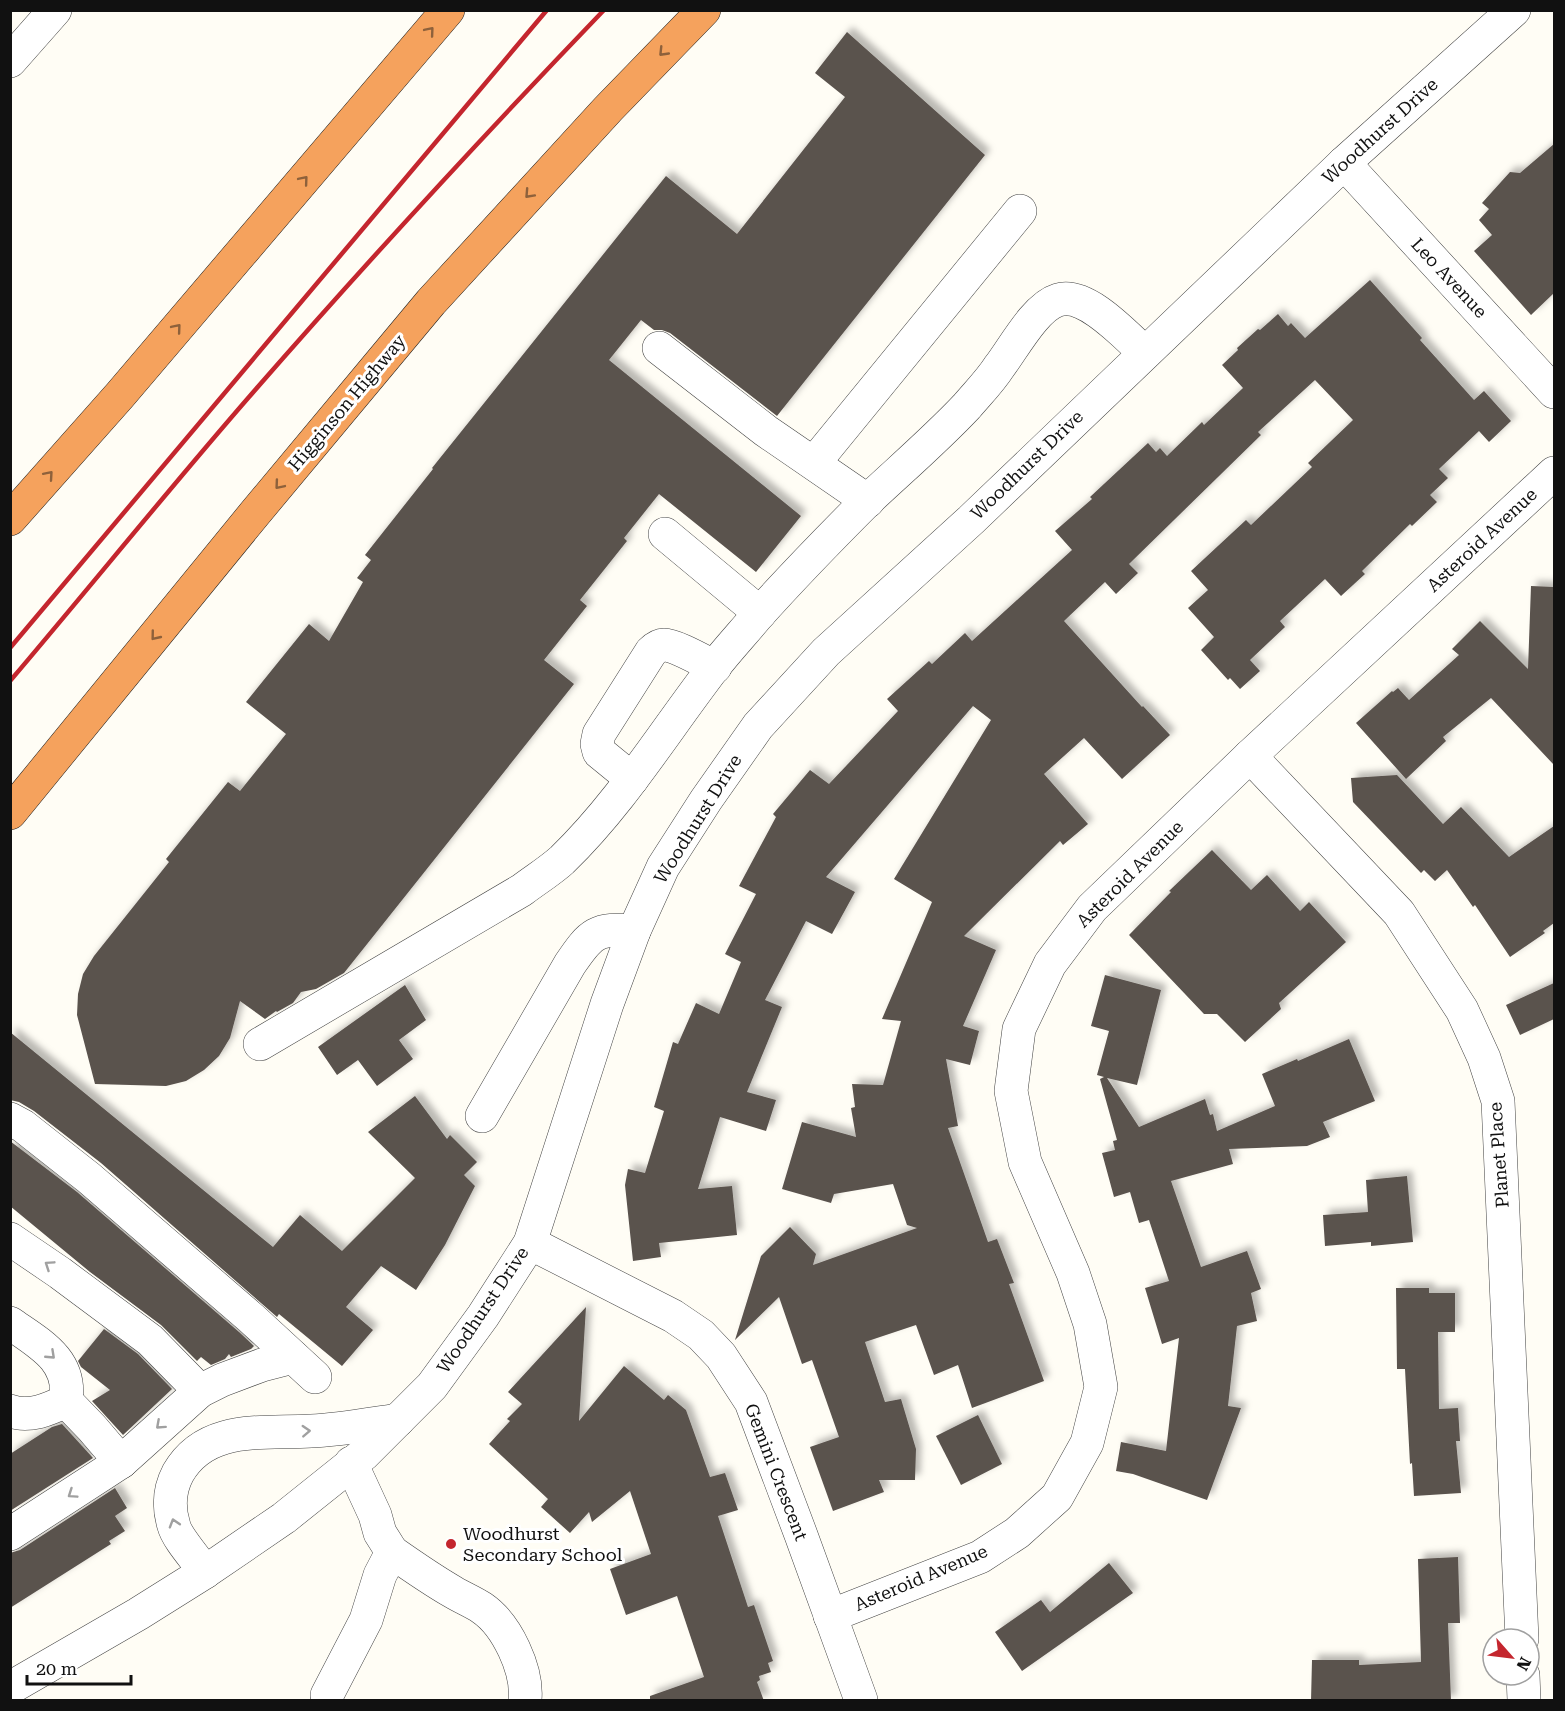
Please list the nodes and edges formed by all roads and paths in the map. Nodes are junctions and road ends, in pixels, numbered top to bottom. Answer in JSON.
{"nodes":[{"id":1,"x":55,"y":10,"type":"edge"},
{"id":2,"x":448,"y":10,"type":"edge"},
{"id":3,"x":704,"y":10,"type":"edge"},
{"id":4,"x":1514,"y":10,"type":"edge"},
{"id":5,"x":10,"y":61,"type":"edge"},
{"id":6,"x":1344,"y":163,"type":"junction"},
{"id":7,"x":1020,"y":211,"type":"dead end"},
{"id":8,"x":659,"y":348,"type":"dead end"},
{"id":9,"x":1144,"y":352,"type":"junction"},
{"id":10,"x":1554,"y":392,"type":"edge"},
{"id":11,"x":814,"y":463,"type":"junction"},
{"id":12,"x":1554,"y":473,"type":"edge"},
{"id":13,"x":868,"y":501,"type":"junction"},
{"id":14,"x":10,"y":519,"type":"edge"},
{"id":15,"x":665,"y":534,"type":"dead end"},
{"id":16,"x":760,"y":613,"type":"junction"},
{"id":17,"x":715,"y":667,"type":"junction"},
{"id":18,"x":1251,"y":756,"type":"junction"},
{"id":19,"x":632,"y":779,"type":"junction"},
{"id":20,"x":10,"y":813,"type":"edge"},
{"id":21,"x":634,"y":932,"type":"junction"},
{"id":22,"x":260,"y":1044,"type":"dead end"},
{"id":23,"x":482,"y":1116,"type":"dead end"},
{"id":24,"x":10,"y":1119,"type":"edge"},
{"id":25,"x":10,"y":1239,"type":"edge"},
{"id":26,"x":530,"y":1243,"type":"junction"},
{"id":27,"x":10,"y":1323,"type":"edge"},
{"id":28,"x":200,"y":1391,"type":"junction"},
{"id":29,"x":66,"y":1401,"type":"junction"},
{"id":30,"x":10,"y":1410,"type":"edge"},
{"id":31,"x":398,"y":1420,"type":"junction"},
{"id":32,"x":121,"y":1462,"type":"junction"},
{"id":33,"x":351,"y":1463,"type":"junction"},
{"id":34,"x":10,"y":1534,"type":"edge"},
{"id":35,"x":392,"y":1552,"type":"junction"},
{"id":36,"x":205,"y":1572,"type":"junction"},
{"id":37,"x":830,"y":1616,"type":"junction"},
{"id":38,"x":1521,"y":1627,"type":"edge"},
{"id":39,"x":10,"y":1688,"type":"edge"},
{"id":40,"x":327,"y":1695,"type":"dead end"},
{"id":41,"x":525,"y":1701,"type":"edge"},
{"id":42,"x":861,"y":1701,"type":"edge"}],
"edges":[{"from":1,"to":5,"type":"street"},
{"from":14,"to":2,"type":"highway","one_way":true},
{"from":3,"to":20,"type":"highway","name":"Higginson Highway","one_way":true},
{"from":4,"to":6,"type":"street","name":"Woodhurst Drive"},
{"from":6,"to":9,"type":"street","name":"Woodhurst Drive"},
{"from":6,"to":10,"type":"street","name":"Leo Avenue"},
{"from":7,"to":11,"type":"street"},
{"from":8,"to":11,"type":"street"},
{"from":9,"to":13,"type":"street"},
{"from":9,"to":21,"type":"street","name":"Woodhurst Drive"},
{"from":11,"to":13,"type":"street"},
{"from":12,"to":18,"type":"street","name":"Asteroid Avenue"},
{"from":13,"to":16,"type":"street"},
{"from":15,"to":16,"type":"street"},
{"from":16,"to":17,"type":"street"},
{"from":17,"to":19,"type":"street"},
{"from":17,"to":19,"type":"street"},
{"from":18,"to":37,"type":"street","name":"Asteroid Avenue"},
{"from":18,"to":38,"type":"street","name":"Planet Place"},
{"from":19,"to":22,"type":"street"},
{"from":21,"to":23,"type":"street"},
{"from":21,"to":26,"type":"street","name":"Woodhurst Drive"},
{"from":24,"to":28,"type":"street"},
{"from":28,"to":25,"type":"street","one_way":true},
{"from":26,"to":31,"type":"street","name":"Woodhurst Drive"},
{"from":26,"to":37,"type":"street","name":"Gemini Crescent"},
{"from":27,"to":29,"type":"street","one_way":true},
{"from":28,"to":32,"type":"street","one_way":true},
{"from":29,"to":30,"type":"street"},
{"from":29,"to":32,"type":"street"},
{"from":31,"to":33,"type":"street","name":"Woodhurst Drive"},
{"from":36,"to":31,"type":"street","one_way":true},
{"from":32,"to":34,"type":"street","one_way":true},
{"from":33,"to":35,"type":"street"},
{"from":33,"to":36,"type":"street","name":"Woodhurst Drive"},
{"from":35,"to":40,"type":"street"},
{"from":35,"to":41,"type":"street"},
{"from":36,"to":39,"type":"street","name":"Woodhurst Drive"},
{"from":37,"to":42,"type":"street","name":"Gemini Crescent"}]}
